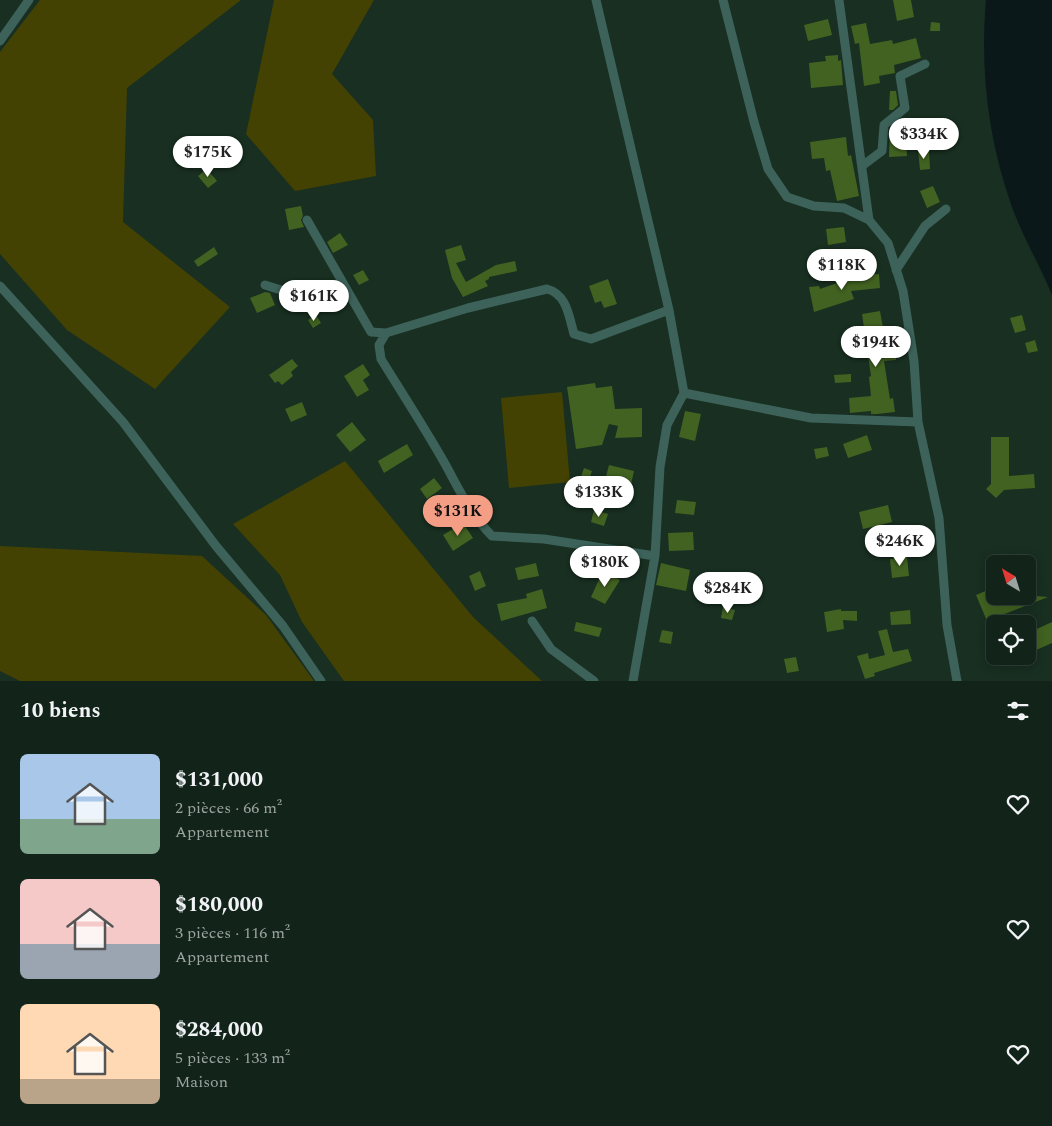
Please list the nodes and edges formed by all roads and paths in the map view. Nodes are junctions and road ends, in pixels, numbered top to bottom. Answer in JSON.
{"nodes":[{"id":1,"x":29,"y":0,"type":"edge"},
{"id":2,"x":596,"y":0,"type":"edge"},
{"id":3,"x":724,"y":0,"type":"edge"},
{"id":4,"x":839,"y":0,"type":"edge"},
{"id":5,"x":0,"y":41,"type":"edge"},
{"id":6,"x":925,"y":64,"type":"dead end"},
{"id":7,"x":862,"y":166,"type":"junction"},
{"id":8,"x":946,"y":209,"type":"dead end"},
{"id":9,"x":307,"y":220,"type":"dead end"},
{"id":10,"x":869,"y":220,"type":"junction"},
{"id":11,"x":896,"y":270,"type":"junction"},
{"id":12,"x":265,"y":285,"type":"dead end"},
{"id":13,"x":0,"y":286,"type":"edge"},
{"id":14,"x":346,"y":288,"type":"junction"},
{"id":15,"x":668,"y":310,"type":"junction"},
{"id":16,"x":386,"y":333,"type":"junction"},
{"id":17,"x":684,"y":393,"type":"junction"},
{"id":18,"x":918,"y":422,"type":"junction"},
{"id":19,"x":655,"y":556,"type":"junction"},
{"id":20,"x":532,"y":621,"type":"dead end"},
{"id":21,"x":321,"y":681,"type":"edge"},
{"id":22,"x":594,"y":681,"type":"edge"},
{"id":23,"x":633,"y":681,"type":"edge"},
{"id":24,"x":957,"y":681,"type":"edge"}],
"edges":[{"from":1,"to":5,"type":"street"},
{"from":2,"to":15,"type":"street"},
{"from":3,"to":10,"type":"street"},
{"from":4,"to":7,"type":"street"},
{"from":6,"to":7,"type":"street"},
{"from":7,"to":10,"type":"street"},
{"from":8,"to":11,"type":"street"},
{"from":9,"to":14,"type":"street"},
{"from":10,"to":11,"type":"street"},
{"from":11,"to":18,"type":"street"},
{"from":12,"to":14,"type":"street"},
{"from":13,"to":21,"type":"street"},
{"from":14,"to":16,"type":"street"},
{"from":15,"to":16,"type":"street"},
{"from":15,"to":17,"type":"street"},
{"from":16,"to":19,"type":"street"},
{"from":17,"to":18,"type":"street"},
{"from":17,"to":19,"type":"street"},
{"from":18,"to":24,"type":"street"},
{"from":19,"to":23,"type":"street"},
{"from":20,"to":22,"type":"street"}]}
